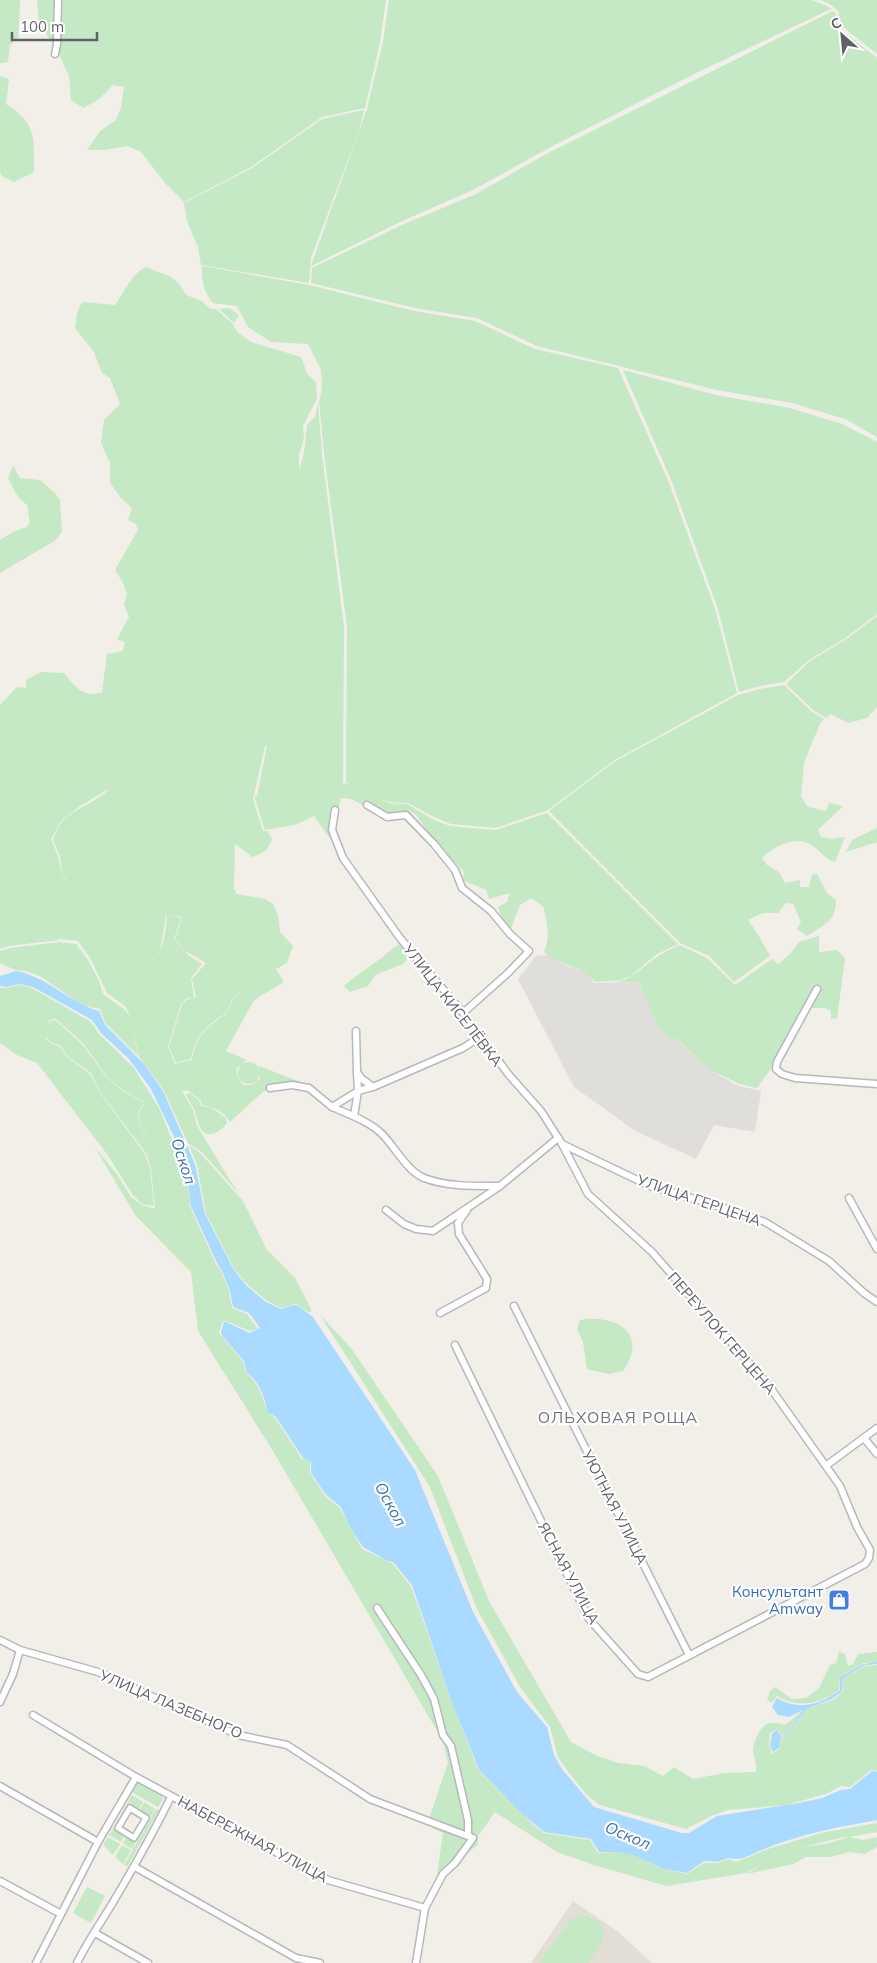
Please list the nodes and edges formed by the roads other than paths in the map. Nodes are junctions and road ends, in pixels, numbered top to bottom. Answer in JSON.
{"nodes":[{"id":1,"x":58,"y":0,"type":"edge"},
{"id":2,"x":55,"y":54,"type":"dead end"},
{"id":3,"x":367,"y":805,"type":"dead end"},
{"id":4,"x":335,"y":810,"type":"dead end"},
{"id":5,"x":817,"y":989,"type":"dead end"},
{"id":6,"x":464,"y":1013,"type":"junction"},
{"id":7,"x":356,"y":1031,"type":"dead end"},
{"id":8,"x":480,"y":1037,"type":"junction"},
{"id":9,"x":357,"y":1072,"type":"junction"},
{"id":10,"x":877,"y":1084,"type":"edge"},
{"id":11,"x":373,"y":1087,"type":"junction"},
{"id":12,"x":270,"y":1088,"type":"dead end"},
{"id":13,"x":358,"y":1091,"type":"junction"},
{"id":14,"x":332,"y":1107,"type":"junction"},
{"id":15,"x":354,"y":1116,"type":"junction"},
{"id":16,"x":558,"y":1138,"type":"junction"},
{"id":17,"x":562,"y":1144,"type":"junction"},
{"id":18,"x":500,"y":1186,"type":"junction"},
{"id":19,"x":588,"y":1194,"type":"joint"},
{"id":20,"x":849,"y":1198,"type":"dead end"},
{"id":21,"x":468,"y":1208,"type":"junction"},
{"id":22,"x":386,"y":1210,"type":"dead end"},
{"id":23,"x":877,"y":1249,"type":"edge"},
{"id":24,"x":877,"y":1302,"type":"edge"},
{"id":25,"x":514,"y":1306,"type":"dead end"},
{"id":26,"x":440,"y":1313,"type":"dead end"},
{"id":27,"x":455,"y":1344,"type":"dead end"},
{"id":28,"x":877,"y":1428,"type":"edge"},
{"id":29,"x":864,"y":1438,"type":"junction"},
{"id":30,"x":877,"y":1454,"type":"edge"},
{"id":31,"x":827,"y":1465,"type":"junction"},
{"id":32,"x":840,"y":1486,"type":"joint"},
{"id":33,"x":377,"y":1608,"type":"dead end"},
{"id":34,"x":0,"y":1640,"type":"edge"},
{"id":35,"x":20,"y":1650,"type":"junction"},
{"id":36,"x":689,"y":1654,"type":"junction"},
{"id":37,"x":0,"y":1702,"type":"edge"},
{"id":38,"x":32,"y":1715,"type":"dead end"},
{"id":39,"x":136,"y":1777,"type":"junction"},
{"id":40,"x":0,"y":1786,"type":"edge"},
{"id":41,"x":171,"y":1797,"type":"junction"},
{"id":42,"x":118,"y":1828,"type":"joint"},
{"id":43,"x":470,"y":1836,"type":"junction"},
{"id":44,"x":98,"y":1842,"type":"junction"},
{"id":45,"x":135,"y":1866,"type":"junction"},
{"id":46,"x":0,"y":1881,"type":"edge"},
{"id":47,"x":425,"y":1908,"type":"junction"},
{"id":48,"x":61,"y":1914,"type":"junction"},
{"id":49,"x":95,"y":1933,"type":"junction"},
{"id":50,"x":36,"y":1963,"type":"edge"},
{"id":51,"x":77,"y":1963,"type":"edge"},
{"id":52,"x":148,"y":1963,"type":"edge"},
{"id":53,"x":320,"y":1963,"type":"edge"},
{"id":54,"x":416,"y":1963,"type":"edge"}],
"edges":[{"from":1,"to":2,"type":"street"},
{"from":3,"to":6,"type":"street"},
{"from":4,"to":6,"type":"street","name":"УЛИЦА КИСЕЛЁВКА"},
{"from":5,"to":10,"type":"street"},
{"from":6,"to":8,"type":"street","name":"УЛИЦА КИСЕЛЁВКА"},
{"from":7,"to":9,"type":"street"},
{"from":8,"to":11,"type":"street"},
{"from":8,"to":16,"type":"street","name":"УЛИЦА КИСЕЛЁВКА"},
{"from":9,"to":11,"type":"street"},
{"from":9,"to":13,"type":"street"},
{"from":11,"to":13,"type":"street"},
{"from":12,"to":14,"type":"street"},
{"from":13,"to":14,"type":"street"},
{"from":13,"to":15,"type":"street"},
{"from":14,"to":15,"type":"street"},
{"from":15,"to":18,"type":"street"},
{"from":16,"to":17,"type":"street","name":"УЛИЦА КИСЕЛЁВКА"},
{"from":16,"to":18,"type":"street"},
{"from":17,"to":19,"type":"street","name":"УЛИЦА КИСЕЛЁВКА"},
{"from":17,"to":24,"type":"street","name":"УЛИЦА ГЕРЦЕНА"},
{"from":18,"to":21,"type":"street"},
{"from":19,"to":31,"type":"street","name":"ПЕРЕУЛОК ГЕРЦЕНА"},
{"from":20,"to":23,"type":"street"},
{"from":21,"to":22,"type":"street"},
{"from":21,"to":26,"type":"street"},
{"from":25,"to":36,"type":"street","name":"УЮТНАЯ УЛИЦА"},
{"from":27,"to":36,"type":"street","name":"ЯСНАЯ УЛИЦА"},
{"from":28,"to":29,"type":"street"},
{"from":29,"to":30,"type":"street"},
{"from":29,"to":31,"type":"street"},
{"from":31,"to":32,"type":"street","name":"ПЕРЕУЛОК ГЕРЦЕНА"},
{"from":32,"to":36,"type":"street","name":"ЯСНАЯ УЛИЦА"},
{"from":33,"to":43,"type":"street"},
{"from":34,"to":35,"type":"street","name":"УЛИЦА ЛАЗЕБНОГО"},
{"from":35,"to":37,"type":"street"},
{"from":35,"to":43,"type":"street","name":"УЛИЦА ЛАЗЕБНОГО"},
{"from":38,"to":39,"type":"street","name":"НАБЕРЕЖНАЯ УЛИЦА"},
{"from":39,"to":41,"type":"street","name":"НАБЕРЕЖНАЯ УЛИЦА"},
{"from":39,"to":44,"type":"street"},
{"from":40,"to":44,"type":"street"},
{"from":41,"to":45,"type":"street"},
{"from":41,"to":47,"type":"street","name":"НАБЕРЕЖНАЯ УЛИЦА"},
{"from":42,"to":42,"type":"street"},
{"from":43,"to":47,"type":"street"},
{"from":44,"to":48,"type":"street"},
{"from":45,"to":49,"type":"street"},
{"from":45,"to":53,"type":"street"},
{"from":46,"to":48,"type":"street"},
{"from":47,"to":54,"type":"street"},
{"from":48,"to":50,"type":"street"},
{"from":49,"to":51,"type":"street"},
{"from":49,"to":52,"type":"street"}]}
